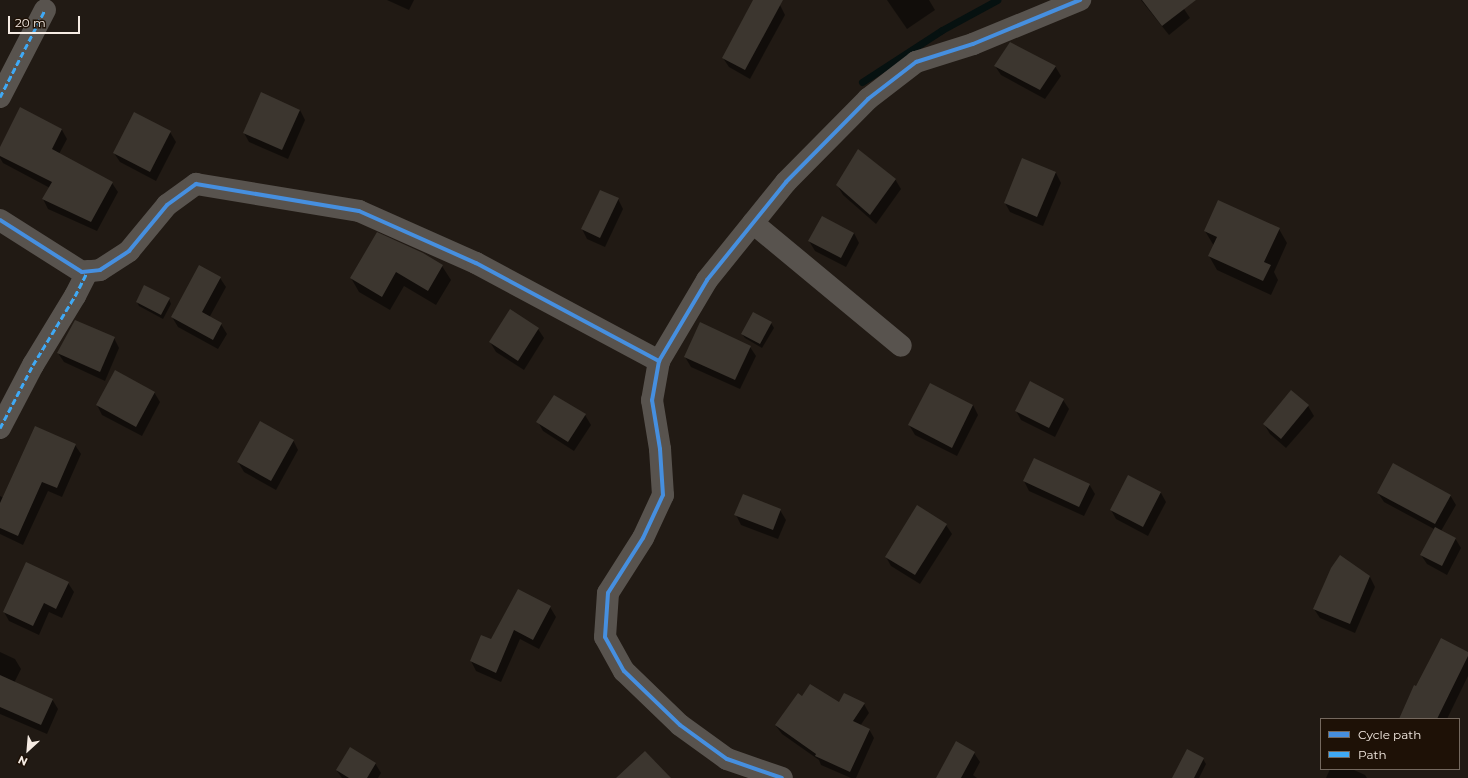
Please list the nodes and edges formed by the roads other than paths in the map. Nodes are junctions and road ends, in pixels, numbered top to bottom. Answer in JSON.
{"nodes":[{"id":1,"x":1080,"y":0,"type":"edge"},
{"id":2,"x":45,"y":10,"type":"dead end"},
{"id":3,"x":0,"y":97,"type":"edge"},
{"id":4,"x":0,"y":220,"type":"edge"},
{"id":5,"x":753,"y":223,"type":"junction"},
{"id":6,"x":88,"y":271,"type":"junction"},
{"id":7,"x":901,"y":346,"type":"dead end"},
{"id":8,"x":659,"y":361,"type":"junction"},
{"id":9,"x":0,"y":428,"type":"edge"},
{"id":10,"x":782,"y":778,"type":"edge"}],
"edges":[{"from":1,"to":5,"type":"street"},
{"from":2,"to":3,"type":"street"},
{"from":4,"to":6,"type":"street"},
{"from":5,"to":7,"type":"street"},
{"from":5,"to":8,"type":"street"},
{"from":6,"to":8,"type":"street"},
{"from":6,"to":9,"type":"street"},
{"from":8,"to":10,"type":"street"}]}
